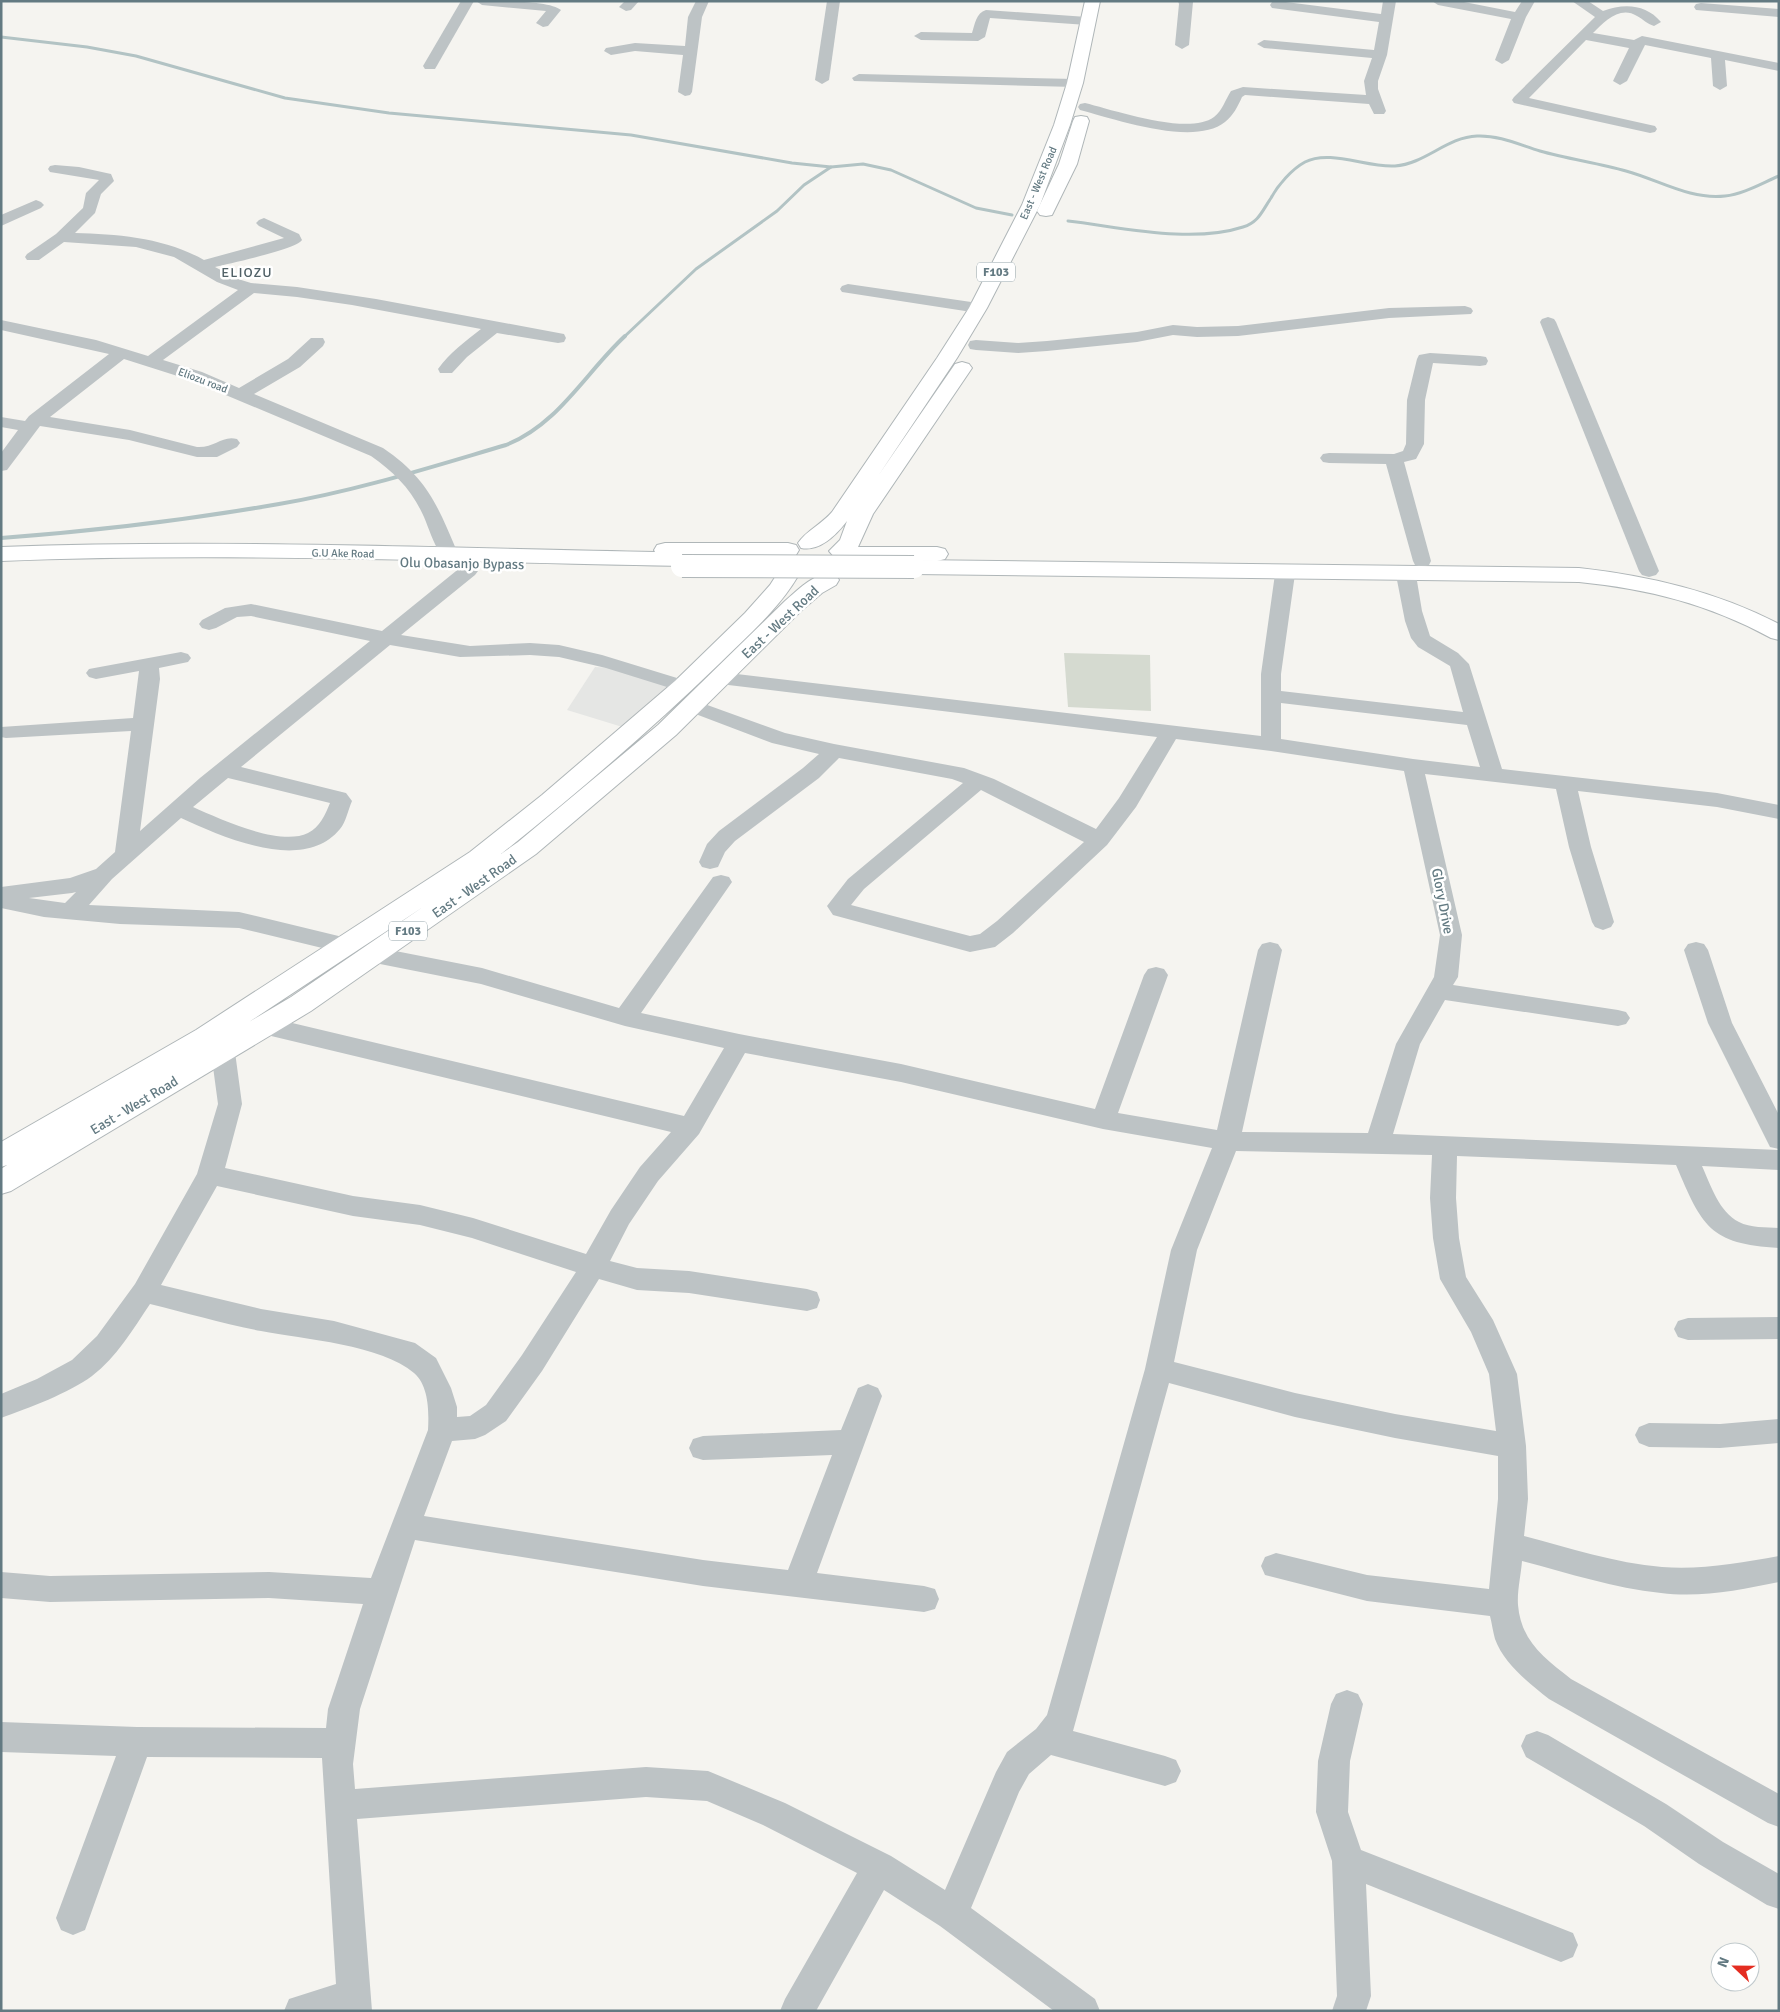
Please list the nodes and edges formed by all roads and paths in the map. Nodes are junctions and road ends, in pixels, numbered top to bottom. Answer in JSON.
{"nodes":[{"id":1,"x":468,"y":1,"type":"edge"},
{"id":2,"x":482,"y":1,"type":"edge"},
{"id":3,"x":703,"y":1,"type":"edge"},
{"id":4,"x":834,"y":1,"type":"edge"},
{"id":5,"x":1093,"y":1,"type":"edge"},
{"id":6,"x":1108,"y":1,"type":"edge"},
{"id":7,"x":1184,"y":1,"type":"edge"},
{"id":8,"x":1390,"y":1,"type":"edge"},
{"id":9,"x":1438,"y":1,"type":"edge"},
{"id":10,"x":1528,"y":1,"type":"edge"},
{"id":11,"x":1578,"y":1,"type":"edge"},
{"id":12,"x":1277,"y":5,"type":"dead end"},
{"id":13,"x":1701,"y":7,"type":"dead end"},
{"id":14,"x":1779,"y":13,"type":"edge"},
{"id":15,"x":1603,"y":16,"type":"junction"},
{"id":16,"x":1519,"y":17,"type":"junction"},
{"id":17,"x":1386,"y":18,"type":"junction"},
{"id":18,"x":1087,"y":21,"type":"junction"},
{"id":19,"x":1654,"y":22,"type":"dead end"},
{"id":20,"x":543,"y":23,"type":"dead end"},
{"id":21,"x":920,"y":36,"type":"dead end"},
{"id":22,"x":1584,"y":36,"type":"junction"},
{"id":23,"x":1264,"y":44,"type":"dead end"},
{"id":24,"x":1182,"y":45,"type":"dead end"},
{"id":25,"x":1637,"y":45,"type":"junction"},
{"id":26,"x":610,"y":51,"type":"dead end"},
{"id":27,"x":692,"y":51,"type":"junction"},
{"id":28,"x":1380,"y":55,"type":"junction"},
{"id":29,"x":1718,"y":55,"type":"junction"},
{"id":30,"x":1502,"y":60,"type":"dead end"},
{"id":31,"x":430,"y":66,"type":"dead end"},
{"id":32,"x":1779,"y":67,"type":"edge"},
{"id":33,"x":859,"y":78,"type":"dead end"},
{"id":34,"x":822,"y":80,"type":"dead end"},
{"id":35,"x":1620,"y":81,"type":"dead end"},
{"id":36,"x":1075,"y":83,"type":"junction"},
{"id":37,"x":1720,"y":86,"type":"dead end"},
{"id":38,"x":685,"y":92,"type":"dead end"},
{"id":39,"x":1085,"y":107,"type":"junction"},
{"id":40,"x":1650,"y":129,"type":"dead end"},
{"id":41,"x":55,"y":169,"type":"dead end"},
{"id":42,"x":36,"y":204,"type":"dead end"},
{"id":43,"x":1,"y":221,"type":"edge"},
{"id":44,"x":264,"y":223,"type":"dead end"},
{"id":45,"x":61,"y":237,"type":"junction"},
{"id":46,"x":33,"y":257,"type":"dead end"},
{"id":47,"x":201,"y":266,"type":"junction"},
{"id":48,"x":251,"y":288,"type":"junction"},
{"id":49,"x":848,"y":289,"type":"dead end"},
{"id":50,"x":978,"y":308,"type":"junction"},
{"id":51,"x":1465,"y":311,"type":"dead end"},
{"id":52,"x":1548,"y":322,"type":"dead end"},
{"id":53,"x":1,"y":326,"type":"edge"},
{"id":54,"x":494,"y":327,"type":"junction"},
{"id":55,"x":558,"y":338,"type":"dead end"},
{"id":56,"x":317,"y":342,"type":"dead end"},
{"id":57,"x":976,"y":345,"type":"junction"},
{"id":58,"x":123,"y":352,"type":"junction"},
{"id":59,"x":1480,"y":361,"type":"dead end"},
{"id":60,"x":151,"y":362,"type":"junction"},
{"id":61,"x":446,"y":369,"type":"dead end"},
{"id":62,"x":240,"y":395,"type":"junction"},
{"id":63,"x":1,"y":422,"type":"edge"},
{"id":64,"x":32,"y":424,"type":"junction"},
{"id":65,"x":231,"y":443,"type":"dead end"},
{"id":66,"x":1329,"y":458,"type":"dead end"},
{"id":67,"x":1394,"y":459,"type":"junction"},
{"id":68,"x":1,"y":466,"type":"edge"},
{"id":69,"x":854,"y":528,"type":"junction"},
{"id":70,"x":809,"y":543,"type":"junction"},
{"id":71,"x":447,"y":549,"type":"junction"},
{"id":72,"x":788,"y":550,"type":"junction"},
{"id":73,"x":890,"y":553,"type":"junction"},
{"id":74,"x":1,"y":554,"type":"edge"},
{"id":75,"x":223,"y":556,"type":"junction"},
{"id":76,"x":1,"y":563,"type":"edge"},
{"id":77,"x":838,"y":564,"type":"junction"},
{"id":78,"x":1311,"y":567,"type":"junction"},
{"id":79,"x":1414,"y":568,"type":"junction"},
{"id":80,"x":468,"y":571,"type":"junction"},
{"id":81,"x":1649,"y":571,"type":"junction"},
{"id":82,"x":786,"y":574,"type":"junction"},
{"id":83,"x":1285,"y":574,"type":"junction"},
{"id":84,"x":1779,"y":618,"type":"edge"},
{"id":85,"x":209,"y":624,"type":"dead end"},
{"id":86,"x":1779,"y":633,"type":"edge"},
{"id":87,"x":385,"y":640,"type":"junction"},
{"id":88,"x":181,"y":658,"type":"dead end"},
{"id":89,"x":150,"y":664,"type":"junction"},
{"id":90,"x":96,"y":673,"type":"dead end"},
{"id":91,"x":720,"y":678,"type":"junction"},
{"id":92,"x":688,"y":696,"type":"junction"},
{"id":93,"x":1271,"y":696,"type":"junction"},
{"id":94,"x":1476,"y":720,"type":"junction"},
{"id":95,"x":142,"y":726,"type":"junction"},
{"id":96,"x":6,"y":732,"type":"dead end"},
{"id":97,"x":1170,"y":732,"type":"junction"},
{"id":98,"x":1271,"y":744,"type":"junction"},
{"id":99,"x":834,"y":751,"type":"junction"},
{"id":100,"x":1413,"y":766,"type":"junction"},
{"id":101,"x":224,"y":770,"type":"junction"},
{"id":102,"x":1493,"y":775,"type":"junction"},
{"id":103,"x":979,"y":781,"type":"junction"},
{"id":104,"x":1566,"y":782,"type":"junction"},
{"id":105,"x":178,"y":809,"type":"junction"},
{"id":106,"x":1779,"y":812,"type":"edge"},
{"id":107,"x":1100,"y":840,"type":"junction"},
{"id":108,"x":126,"y":855,"type":"junction"},
{"id":109,"x":710,"y":862,"type":"dead end"},
{"id":110,"x":104,"y":874,"type":"junction"},
{"id":111,"x":721,"y":882,"type":"dead end"},
{"id":112,"x":1,"y":894,"type":"edge"},
{"id":113,"x":1,"y":900,"type":"edge"},
{"id":114,"x":72,"y":911,"type":"junction"},
{"id":115,"x":1603,"y":922,"type":"dead end"},
{"id":116,"x":347,"y":946,"type":"junction"},
{"id":117,"x":1270,"y":950,"type":"dead end"},
{"id":118,"x":1696,"y":950,"type":"dead end"},
{"id":119,"x":375,"y":955,"type":"junction"},
{"id":120,"x":1156,"y":975,"type":"dead end"},
{"id":121,"x":1438,"y":991,"type":"junction"},
{"id":122,"x":625,"y":1018,"type":"junction"},
{"id":123,"x":1618,"y":1018,"type":"dead end"},
{"id":124,"x":268,"y":1026,"type":"junction"},
{"id":125,"x":739,"y":1043,"type":"junction"},
{"id":126,"x":223,"y":1052,"type":"junction"},
{"id":127,"x":1103,"y":1120,"type":"junction"},
{"id":128,"x":690,"y":1127,"type":"junction"},
{"id":129,"x":1779,"y":1140,"type":"edge"},
{"id":130,"x":1227,"y":1141,"type":"junction"},
{"id":131,"x":1378,"y":1144,"type":"junction"},
{"id":132,"x":1445,"y":1148,"type":"junction"},
{"id":133,"x":1,"y":1156,"type":"edge"},
{"id":134,"x":1685,"y":1156,"type":"junction"},
{"id":135,"x":1779,"y":1160,"type":"edge"},
{"id":136,"x":210,"y":1175,"type":"junction"},
{"id":137,"x":1,"y":1184,"type":"edge"},
{"id":138,"x":1779,"y":1238,"type":"edge"},
{"id":139,"x":593,"y":1267,"type":"junction"},
{"id":140,"x":144,"y":1292,"type":"junction"},
{"id":141,"x":807,"y":1300,"type":"dead end"},
{"id":142,"x":1779,"y":1328,"type":"edge"},
{"id":143,"x":1688,"y":1329,"type":"dead end"},
{"id":144,"x":1159,"y":1369,"type":"junction"},
{"id":145,"x":868,"y":1396,"type":"dead end"},
{"id":146,"x":1,"y":1406,"type":"edge"},
{"id":147,"x":442,"y":1430,"type":"junction"},
{"id":148,"x":1779,"y":1430,"type":"edge"},
{"id":149,"x":1649,"y":1435,"type":"dead end"},
{"id":150,"x":851,"y":1442,"type":"junction"},
{"id":151,"x":1512,"y":1446,"type":"junction"},
{"id":152,"x":703,"y":1448,"type":"dead end"},
{"id":153,"x":406,"y":1526,"type":"junction"},
{"id":154,"x":1509,"y":1546,"type":"junction"},
{"id":155,"x":1276,"y":1566,"type":"dead end"},
{"id":156,"x":1779,"y":1569,"type":"edge"},
{"id":157,"x":798,"y":1584,"type":"junction"},
{"id":158,"x":1,"y":1585,"type":"edge"},
{"id":159,"x":382,"y":1592,"type":"junction"},
{"id":160,"x":924,"y":1599,"type":"dead end"},
{"id":161,"x":1504,"y":1604,"type":"junction"},
{"id":162,"x":1347,"y":1704,"type":"dead end"},
{"id":163,"x":1,"y":1737,"type":"edge"},
{"id":164,"x":1048,"y":1739,"type":"junction"},
{"id":165,"x":137,"y":1742,"type":"junction"},
{"id":166,"x":340,"y":1743,"type":"junction"},
{"id":167,"x":1537,"y":1746,"type":"dead end"},
{"id":168,"x":1165,"y":1772,"type":"dead end"},
{"id":169,"x":342,"y":1805,"type":"junction"},
{"id":170,"x":1779,"y":1812,"type":"edge"},
{"id":171,"x":1348,"y":1861,"type":"junction"},
{"id":172,"x":879,"y":1867,"type":"junction"},
{"id":173,"x":1779,"y":1893,"type":"edge"},
{"id":174,"x":952,"y":1914,"type":"junction"},
{"id":175,"x":73,"y":1918,"type":"dead end"},
{"id":176,"x":1561,"y":1944,"type":"dead end"},
{"id":177,"x":355,"y":2004,"type":"edge"},
{"id":178,"x":301,"y":2011,"type":"edge"},
{"id":179,"x":797,"y":2011,"type":"edge"},
{"id":180,"x":1083,"y":2011,"type":"edge"},
{"id":181,"x":1349,"y":2011,"type":"edge"}],
"edges":[{"from":1,"to":31,"type":"street"},
{"from":2,"to":20,"type":"street"},
{"from":3,"to":27,"type":"street"},
{"from":4,"to":34,"type":"street"},
{"from":5,"to":18,"type":"main road","name":"East - West Road","number":"F103"},
{"from":6,"to":39,"type":"main road","name":"East - West Road","number":"F103"},
{"from":7,"to":24,"type":"street"},
{"from":8,"to":17,"type":"street"},
{"from":9,"to":16,"type":"street"},
{"from":10,"to":16,"type":"street"},
{"from":11,"to":15,"type":"street"},
{"from":12,"to":17,"type":"street"},
{"from":13,"to":14,"type":"street"},
{"from":15,"to":19,"type":"street"},
{"from":15,"to":22,"type":"street"},
{"from":16,"to":30,"type":"street"},
{"from":17,"to":28,"type":"street"},
{"from":18,"to":21,"type":"street"},
{"from":18,"to":36,"type":"main road","name":"East - West Road","number":"F103"},
{"from":22,"to":25,"type":"street"},
{"from":22,"to":40,"type":"street"},
{"from":23,"to":28,"type":"street"},
{"from":25,"to":29,"type":"street"},
{"from":25,"to":35,"type":"street"},
{"from":26,"to":27,"type":"street"},
{"from":27,"to":38,"type":"street"},
{"from":28,"to":39,"type":"street"},
{"from":29,"to":32,"type":"street"},
{"from":29,"to":37,"type":"street"},
{"from":33,"to":36,"type":"street"},
{"from":36,"to":50,"type":"main road","name":"East - West Road","number":"F103"},
{"from":39,"to":57,"type":"main road","name":"East - West Road","number":"F103"},
{"from":41,"to":45,"type":"street"},
{"from":42,"to":43,"type":"street"},
{"from":44,"to":47,"type":"street"},
{"from":45,"to":46,"type":"street"},
{"from":45,"to":47,"type":"street"},
{"from":47,"to":48,"type":"street"},
{"from":48,"to":54,"type":"street"},
{"from":48,"to":60,"type":"street"},
{"from":49,"to":50,"type":"street"},
{"from":50,"to":70,"type":"main road","name":"East - West Road","number":"F103"},
{"from":51,"to":57,"type":"street"},
{"from":52,"to":81,"type":"street"},
{"from":53,"to":58,"type":"street","name":"Eliozu road"},
{"from":54,"to":55,"type":"street"},
{"from":54,"to":61,"type":"street"},
{"from":56,"to":62,"type":"street"},
{"from":57,"to":69,"type":"main road","name":"East - West Road","number":"F103"},
{"from":58,"to":60,"type":"street","name":"Eliozu road"},
{"from":58,"to":64,"type":"street"},
{"from":59,"to":67,"type":"street"},
{"from":60,"to":62,"type":"street","name":"Eliozu road"},
{"from":62,"to":71,"type":"street","name":"Eliozu road"},
{"from":63,"to":64,"type":"street"},
{"from":64,"to":65,"type":"street"},
{"from":64,"to":68,"type":"street"},
{"from":66,"to":67,"type":"street"},
{"from":67,"to":79,"type":"street"},
{"from":69,"to":73,"type":"main road"},
{"from":69,"to":77,"type":"main road","name":"East - West Road","number":"F103"},
{"from":70,"to":72,"type":"main road","number":"F103"},
{"from":70,"to":77,"type":"main road","number":"F103"},
{"from":71,"to":72,"type":"main road"},
{"from":71,"to":75,"type":"main road"},
{"from":72,"to":82,"type":"main road"},
{"from":73,"to":77,"type":"main road"},
{"from":73,"to":78,"type":"main road"},
{"from":74,"to":75,"type":"main road"},
{"from":75,"to":76,"type":"main road","name":"Olu Obasanjo Bypass"},
{"from":75,"to":78,"type":"main road","name":"Olu Obasanjo Bypass","bridge":true},
{"from":75,"to":80,"type":"main road"},
{"from":77,"to":82,"type":"main road"},
{"from":77,"to":83,"type":"main road"},
{"from":77,"to":91,"type":"main road","name":"East - West Road","number":"F103"},
{"from":78,"to":79,"type":"main road"},
{"from":78,"to":83,"type":"main road"},
{"from":79,"to":81,"type":"main road"},
{"from":79,"to":86,"type":"main road"},
{"from":79,"to":94,"type":"street"},
{"from":80,"to":82,"type":"main road"},
{"from":80,"to":87,"type":"street"},
{"from":81,"to":84,"type":"main road"},
{"from":82,"to":92,"type":"main road","name":"East - West Road","number":"F103"},
{"from":83,"to":93,"type":"street"},
{"from":85,"to":87,"type":"street"},
{"from":87,"to":92,"type":"street"},
{"from":87,"to":101,"type":"street"},
{"from":88,"to":89,"type":"street"},
{"from":89,"to":90,"type":"street"},
{"from":89,"to":95,"type":"street"},
{"from":91,"to":92,"type":"main road","name":"East - West Road","number":"F103"},
{"from":91,"to":97,"type":"street"},
{"from":92,"to":99,"type":"street"},
{"from":92,"to":116,"type":"main road","name":"East - West Road","number":"F103"},
{"from":92,"to":119,"type":"main road","name":"East - West Road","number":"F103"},
{"from":93,"to":94,"type":"street"},
{"from":93,"to":98,"type":"street"},
{"from":94,"to":102,"type":"street"},
{"from":95,"to":96,"type":"street"},
{"from":95,"to":108,"type":"street"},
{"from":97,"to":98,"type":"street"},
{"from":97,"to":107,"type":"street"},
{"from":98,"to":100,"type":"street"},
{"from":99,"to":103,"type":"street"},
{"from":99,"to":109,"type":"street"},
{"from":100,"to":102,"type":"street"},
{"from":100,"to":121,"type":"street","name":"Glory Drive"},
{"from":101,"to":105,"type":"street"},
{"from":101,"to":105,"type":"street"},
{"from":102,"to":104,"type":"street"},
{"from":103,"to":107,"type":"street"},
{"from":103,"to":107,"type":"street"},
{"from":104,"to":106,"type":"street"},
{"from":104,"to":115,"type":"street"},
{"from":105,"to":108,"type":"street"},
{"from":108,"to":110,"type":"street"},
{"from":110,"to":112,"type":"street"},
{"from":110,"to":114,"type":"street"},
{"from":111,"to":122,"type":"street"},
{"from":113,"to":114,"type":"street"},
{"from":114,"to":116,"type":"street"},
{"from":116,"to":133,"type":"main road","name":"East - West Road","number":"F103"},
{"from":117,"to":130,"type":"street"},
{"from":118,"to":129,"type":"street"},
{"from":119,"to":122,"type":"street"},
{"from":119,"to":124,"type":"main road","name":"East - West Road","number":"F103"},
{"from":120,"to":127,"type":"street"},
{"from":121,"to":123,"type":"street"},
{"from":121,"to":131,"type":"street","name":"Glory Drive"},
{"from":122,"to":125,"type":"street"},
{"from":124,"to":126,"type":"main road","name":"East - West Road","number":"F103"},
{"from":124,"to":128,"type":"street"},
{"from":125,"to":127,"type":"street"},
{"from":125,"to":128,"type":"street"},
{"from":126,"to":136,"type":"street"},
{"from":126,"to":137,"type":"main road","name":"East - West Road","number":"F103"},
{"from":127,"to":130,"type":"street"},
{"from":128,"to":139,"type":"street"},
{"from":130,"to":131,"type":"street"},
{"from":130,"to":144,"type":"street"},
{"from":131,"to":132,"type":"street"},
{"from":132,"to":134,"type":"street"},
{"from":132,"to":151,"type":"street"},
{"from":134,"to":135,"type":"street"},
{"from":134,"to":138,"type":"street"},
{"from":136,"to":139,"type":"street"},
{"from":136,"to":140,"type":"street"},
{"from":139,"to":141,"type":"street"},
{"from":139,"to":147,"type":"street"},
{"from":140,"to":146,"type":"street"},
{"from":140,"to":147,"type":"street"},
{"from":142,"to":143,"type":"street"},
{"from":144,"to":151,"type":"street"},
{"from":144,"to":164,"type":"street"},
{"from":145,"to":150,"type":"street"},
{"from":147,"to":153,"type":"street"},
{"from":148,"to":149,"type":"street"},
{"from":150,"to":152,"type":"street"},
{"from":150,"to":157,"type":"street"},
{"from":151,"to":154,"type":"street"},
{"from":153,"to":157,"type":"street"},
{"from":153,"to":159,"type":"street"},
{"from":154,"to":156,"type":"street"},
{"from":154,"to":161,"type":"street"},
{"from":155,"to":161,"type":"street"},
{"from":157,"to":160,"type":"street"},
{"from":158,"to":159,"type":"street"},
{"from":159,"to":166,"type":"street"},
{"from":161,"to":170,"type":"street"},
{"from":162,"to":171,"type":"street"},
{"from":163,"to":165,"type":"street"},
{"from":164,"to":168,"type":"street"},
{"from":164,"to":174,"type":"street"},
{"from":165,"to":166,"type":"street"},
{"from":165,"to":175,"type":"street"},
{"from":166,"to":169,"type":"street"},
{"from":167,"to":173,"type":"street"},
{"from":169,"to":172,"type":"street"},
{"from":169,"to":177,"type":"street"},
{"from":171,"to":176,"type":"street"},
{"from":171,"to":181,"type":"street"},
{"from":172,"to":174,"type":"street"},
{"from":172,"to":179,"type":"street"},
{"from":174,"to":180,"type":"street"},
{"from":177,"to":178,"type":"street"}]}
